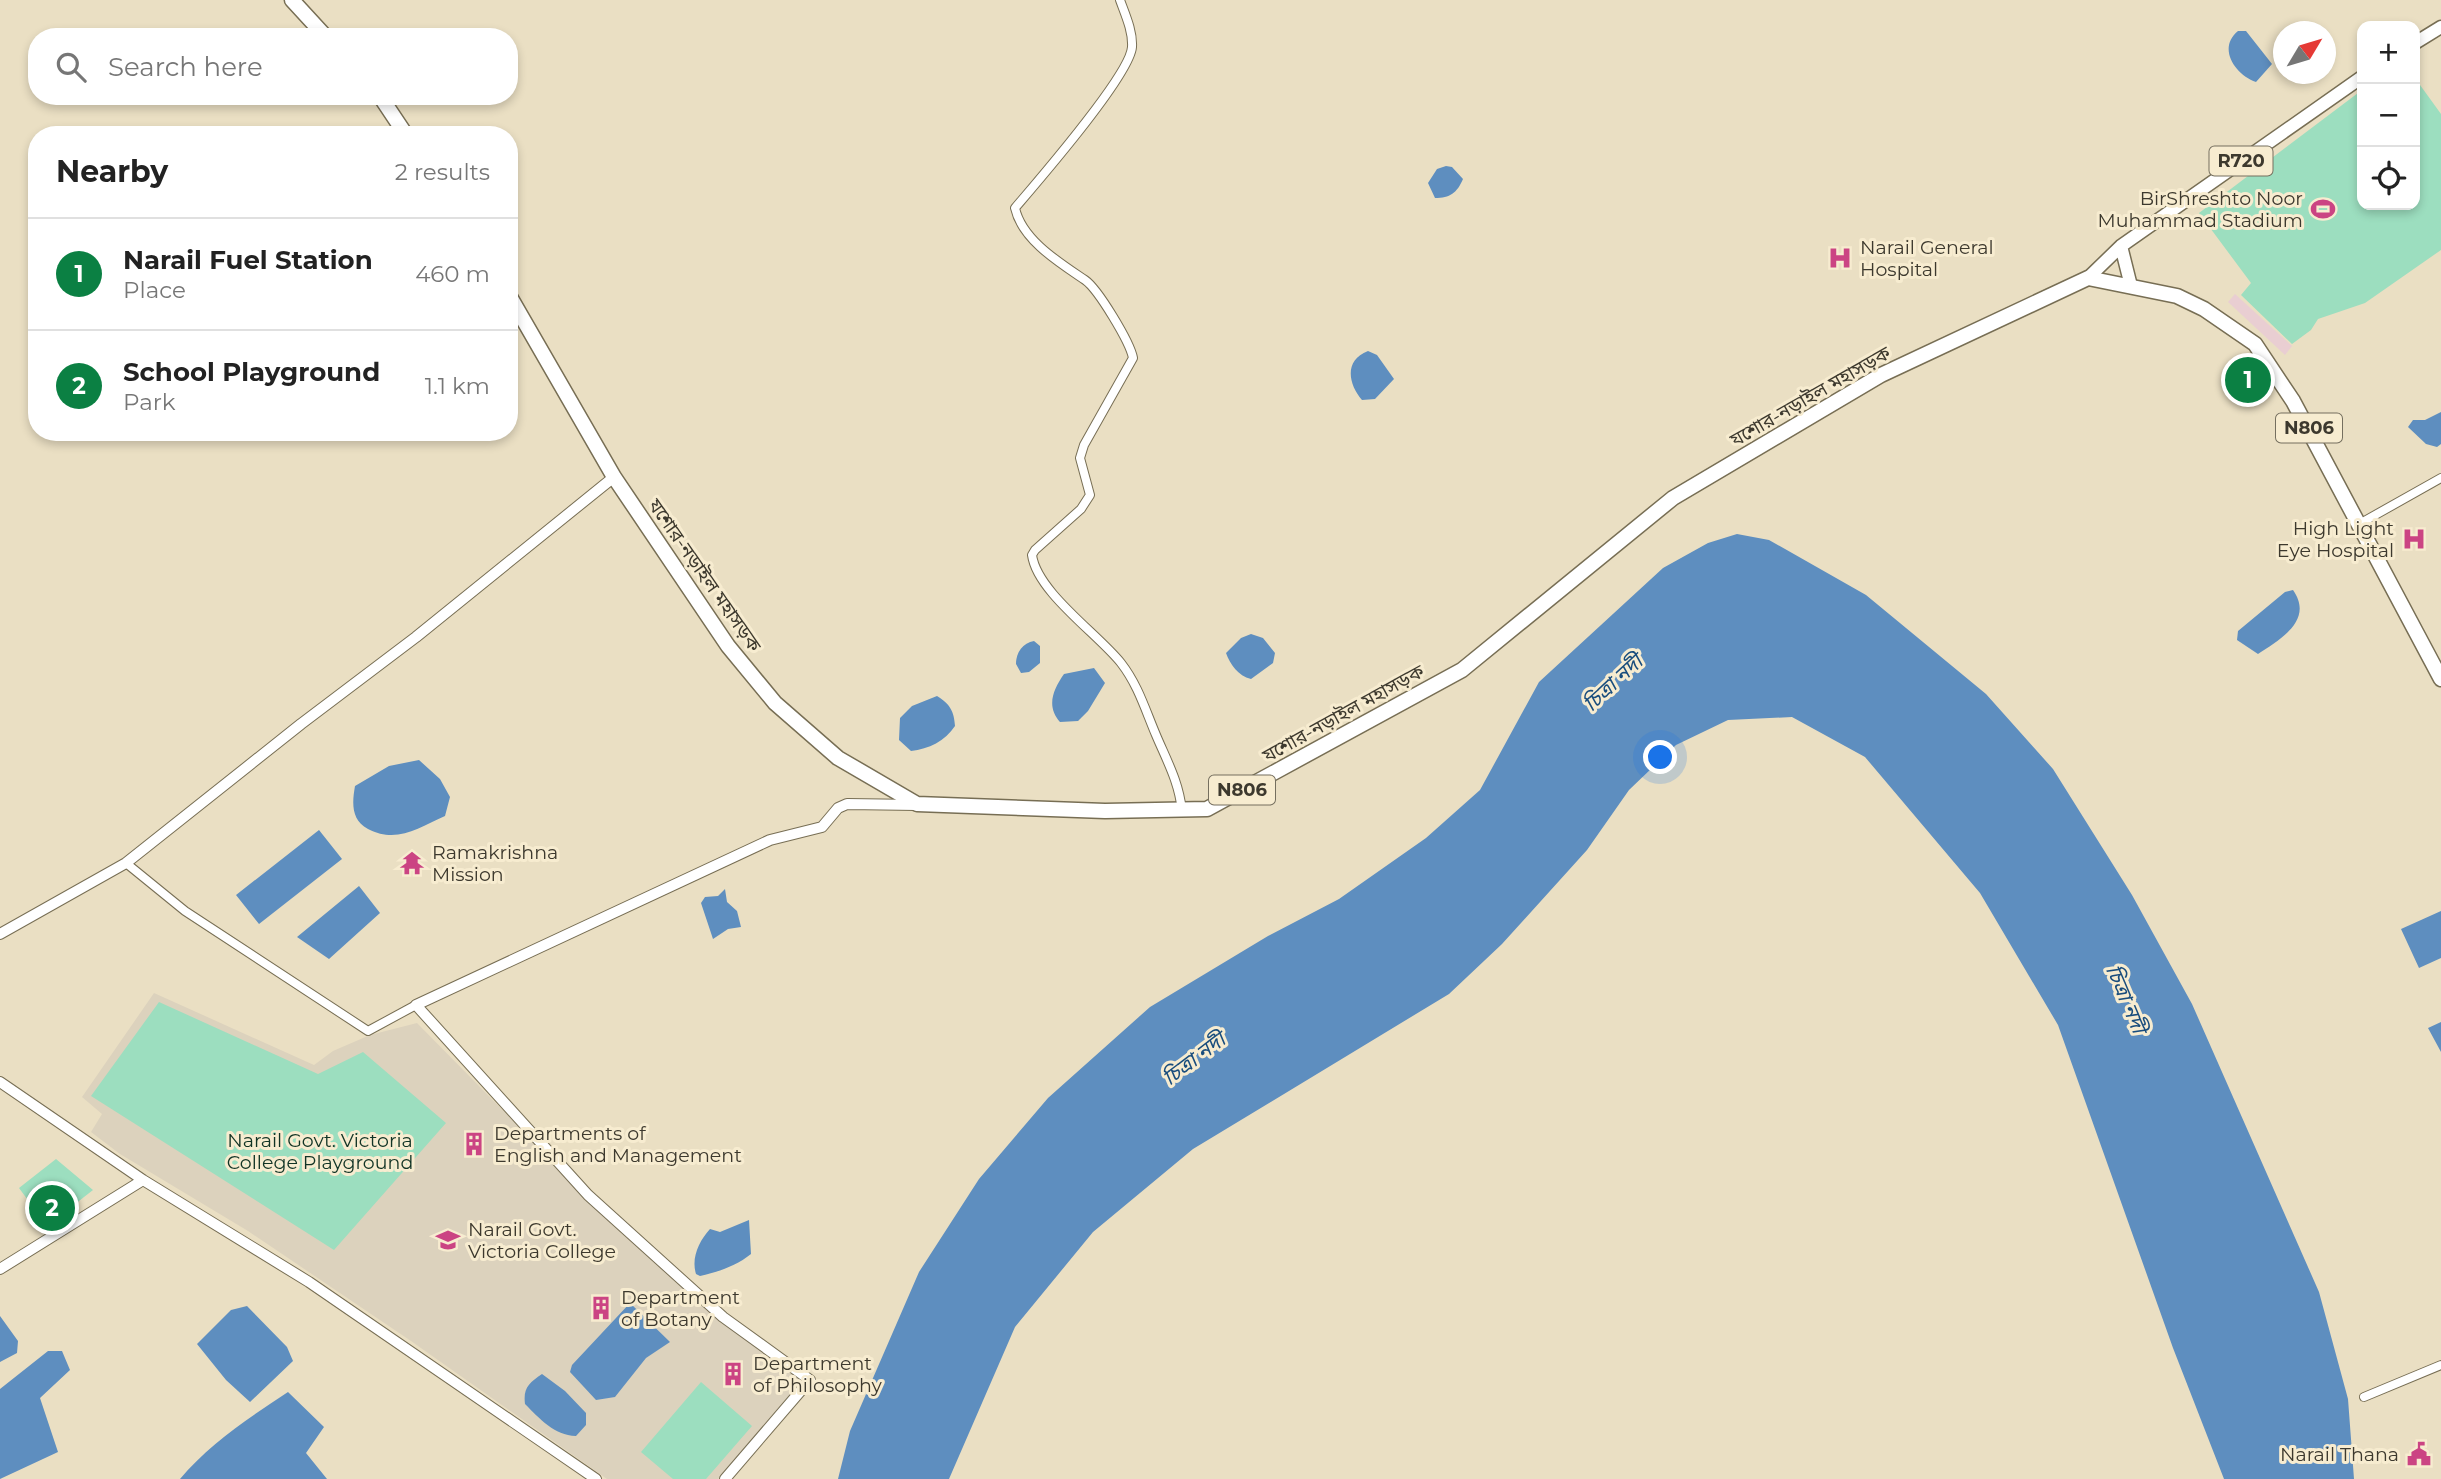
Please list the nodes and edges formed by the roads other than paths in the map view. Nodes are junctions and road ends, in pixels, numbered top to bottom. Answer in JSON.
{"nodes":[{"id":1,"x":292,"y":0,"type":"edge"},
{"id":2,"x":1120,"y":0,"type":"edge"},
{"id":3,"x":2441,"y":27,"type":"edge"},
{"id":4,"x":318,"y":28,"type":"edge"},
{"id":5,"x":2420,"y":40,"type":"edge"},
{"id":6,"x":2357,"y":81,"type":"edge"},
{"id":7,"x":386,"y":105,"type":"edge"},
{"id":8,"x":400,"y":126,"type":"edge"},
{"id":9,"x":2121,"y":246,"type":"junction"},
{"id":10,"x":2088,"y":278,"type":"junction"},
{"id":11,"x":2131,"y":286,"type":"junction"},
{"id":12,"x":518,"y":311,"type":"edge"},
{"id":13,"x":614,"y":477,"type":"junction"},
{"id":14,"x":2441,"y":478,"type":"edge"},
{"id":15,"x":2361,"y":523,"type":"junction"},
{"id":16,"x":2441,"y":679,"type":"edge"},
{"id":17,"x":918,"y":804,"type":"junction"},
{"id":18,"x":1182,"y":811,"type":"junction"},
{"id":19,"x":126,"y":863,"type":"junction"},
{"id":20,"x":0,"y":934,"type":"edge"},
{"id":21,"x":416,"y":1005,"type":"junction"},
{"id":22,"x":0,"y":1082,"type":"edge"},
{"id":23,"x":143,"y":1180,"type":"junction"},
{"id":24,"x":0,"y":1269,"type":"edge"},
{"id":25,"x":2441,"y":1365,"type":"edge"},
{"id":26,"x":2364,"y":1397,"type":"dead end"},
{"id":27,"x":596,"y":1479,"type":"edge"},
{"id":28,"x":725,"y":1479,"type":"edge"}],
"edges":[{"from":1,"to":4,"type":"highway"},
{"from":2,"to":18,"type":"street"},
{"from":3,"to":5,"type":"main road"},
{"from":6,"to":9,"type":"main road","number":"R720"},
{"from":7,"to":8,"type":"highway"},
{"from":9,"to":10,"type":"main road","number":"R720"},
{"from":9,"to":11,"type":"main road"},
{"from":10,"to":11,"type":"highway","number":"N806"},
{"from":10,"to":18,"type":"highway","name":"যশোর-নড়াইল মহাসড়ক","number":"N806"},
{"from":11,"to":15,"type":"highway","number":"N806"},
{"from":12,"to":13,"type":"highway","name":"যশোর-নড়াইল মহাসড়ক","number":"N806"},
{"from":13,"to":17,"type":"highway","name":"যশোর-নড়াইল মহাসড়ক","number":"N806"},
{"from":13,"to":19,"type":"street"},
{"from":14,"to":15,"type":"street"},
{"from":15,"to":16,"type":"highway","number":"N806"},
{"from":17,"to":18,"type":"highway","name":"যশোর-নড়াইল মহাসড়ক","number":"N806"},
{"from":17,"to":21,"type":"street"},
{"from":19,"to":20,"type":"street"},
{"from":19,"to":21,"type":"street"},
{"from":21,"to":28,"type":"street"},
{"from":22,"to":23,"type":"street"},
{"from":23,"to":24,"type":"street"},
{"from":23,"to":27,"type":"street"},
{"from":25,"to":26,"type":"street"}]}
